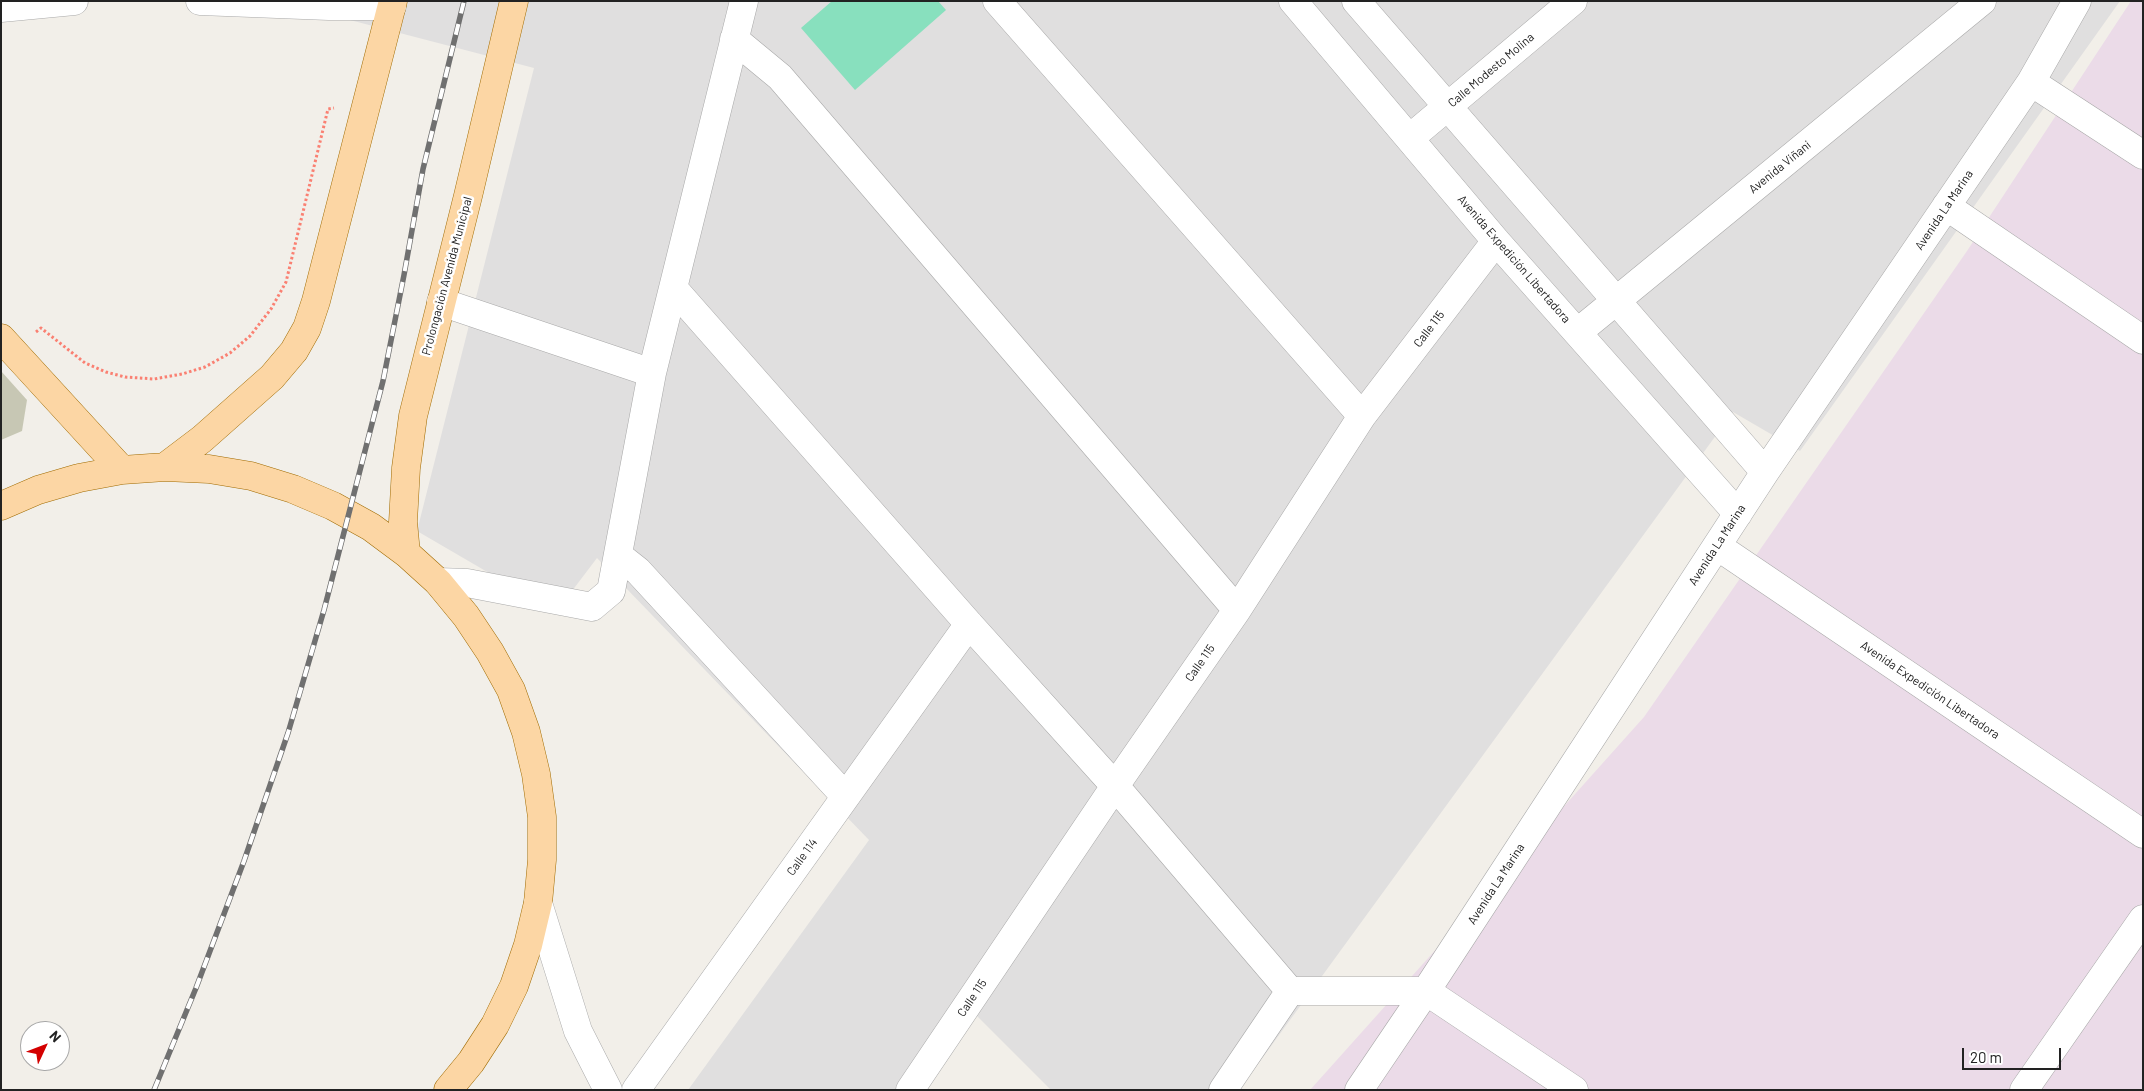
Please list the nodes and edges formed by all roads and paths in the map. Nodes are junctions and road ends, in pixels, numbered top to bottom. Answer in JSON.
{"nodes":[{"id":1,"x":74,"y":1,"type":"edge"},
{"id":2,"x":200,"y":1,"type":"edge"},
{"id":3,"x":514,"y":1,"type":"edge"},
{"id":4,"x":744,"y":1,"type":"edge"},
{"id":5,"x":997,"y":1,"type":"edge"},
{"id":6,"x":1293,"y":1,"type":"edge"},
{"id":7,"x":1356,"y":1,"type":"edge"},
{"id":8,"x":1573,"y":1,"type":"edge"},
{"id":9,"x":1982,"y":1,"type":"edge"},
{"id":10,"x":2077,"y":1,"type":"edge"},
{"id":11,"x":392,"y":4,"type":"edge"},
{"id":12,"x":1,"y":8,"type":"edge"},
{"id":13,"x":734,"y":39,"type":"junction"},
{"id":14,"x":2031,"y":82,"type":"junction"},
{"id":15,"x":367,"y":102,"type":"junction"},
{"id":16,"x":1447,"y":107,"type":"junction"},
{"id":17,"x":1410,"y":138,"type":"junction"},
{"id":18,"x":2143,"y":155,"type":"edge"},
{"id":19,"x":1946,"y":206,"type":"junction"},
{"id":20,"x":1496,"y":241,"type":"junction"},
{"id":21,"x":674,"y":289,"type":"junction"},
{"id":22,"x":1616,"y":301,"type":"junction"},
{"id":23,"x":441,"y":302,"type":"junction"},
{"id":24,"x":41,"y":328,"type":"dead end"},
{"id":25,"x":1578,"y":332,"type":"junction"},
{"id":26,"x":1,"y":338,"type":"edge"},
{"id":27,"x":2143,"y":340,"type":"edge"},
{"id":28,"x":652,"y":373,"type":"junction"},
{"id":29,"x":1362,"y":416,"type":"junction"},
{"id":30,"x":166,"y":467,"type":"junction"},
{"id":31,"x":122,"y":470,"type":"junction"},
{"id":32,"x":1765,"y":472,"type":"junction"},
{"id":33,"x":1,"y":506,"type":"edge"},
{"id":34,"x":1738,"y":514,"type":"junction"},
{"id":35,"x":1717,"y":546,"type":"junction"},
{"id":36,"x":406,"y":553,"type":"junction"},
{"id":37,"x":619,"y":556,"type":"junction"},
{"id":38,"x":438,"y":582,"type":"junction"},
{"id":39,"x":1237,"y":610,"type":"junction"},
{"id":40,"x":969,"y":624,"type":"junction"},
{"id":41,"x":1115,"y":786,"type":"junction"},
{"id":42,"x":845,"y":796,"type":"junction"},
{"id":43,"x":2143,"y":834,"type":"edge"},
{"id":44,"x":538,"y":903,"type":"junction"},
{"id":45,"x":2143,"y":919,"type":"edge"},
{"id":46,"x":1290,"y":991,"type":"junction"},
{"id":47,"x":1426,"y":991,"type":"junction"},
{"id":48,"x":448,"y":1090,"type":"edge"},
{"id":49,"x":608,"y":1090,"type":"edge"},
{"id":50,"x":636,"y":1090,"type":"edge"},
{"id":51,"x":910,"y":1090,"type":"edge"},
{"id":52,"x":1223,"y":1090,"type":"edge"},
{"id":53,"x":1359,"y":1090,"type":"edge"},
{"id":54,"x":1574,"y":1090,"type":"edge"},
{"id":55,"x":2024,"y":1090,"type":"edge"}],
"edges":[{"from":1,"to":12,"type":"street"},
{"from":2,"to":11,"type":"street"},
{"from":3,"to":23,"type":"main road","name":"Prolongación Avenida Municipal"},
{"from":4,"to":13,"type":"street"},
{"from":5,"to":29,"type":"street"},
{"from":6,"to":17,"type":"street","name":"Avenida Expedición Libertadora"},
{"from":7,"to":16,"type":"street"},
{"from":8,"to":16,"type":"street","name":"Calle Modesto Molina"},
{"from":9,"to":22,"type":"street","name":"Avenida Viñani"},
{"from":10,"to":14,"type":"street","name":"Avenida La Marina"},
{"from":11,"to":15,"type":"main road"},
{"from":13,"to":21,"type":"street"},
{"from":13,"to":39,"type":"street"},
{"from":14,"to":18,"type":"street"},
{"from":14,"to":19,"type":"street","name":"Avenida La Marina"},
{"from":15,"to":24,"type":"path"},
{"from":15,"to":30,"type":"main road"},
{"from":16,"to":17,"type":"street","name":"Calle Modesto Molina"},
{"from":16,"to":22,"type":"street"},
{"from":17,"to":20,"type":"street","name":"Avenida Expedición Libertadora"},
{"from":19,"to":27,"type":"street"},
{"from":19,"to":32,"type":"street","name":"Avenida La Marina"},
{"from":20,"to":25,"type":"street","name":"Avenida Expedición Libertadora"},
{"from":20,"to":29,"type":"street","name":"Calle 115"},
{"from":21,"to":28,"type":"street"},
{"from":21,"to":40,"type":"street"},
{"from":22,"to":25,"type":"street","name":"Avenida Viñani"},
{"from":22,"to":32,"type":"street"},
{"from":23,"to":28,"type":"street"},
{"from":23,"to":36,"type":"main road","name":"Prolongación Avenida Municipal"},
{"from":25,"to":34,"type":"street","name":"Avenida Expedición Libertadora"},
{"from":26,"to":31,"type":"main road"},
{"from":28,"to":37,"type":"street"},
{"from":29,"to":39,"type":"street","name":"Calle 115"},
{"from":30,"to":31,"type":"main road"},
{"from":30,"to":36,"type":"main road"},
{"from":31,"to":33,"type":"main road"},
{"from":32,"to":34,"type":"street","name":"Avenida La Marina"},
{"from":34,"to":35,"type":"street","name":"Avenida La Marina"},
{"from":35,"to":43,"type":"street","name":"Avenida Expedición Libertadora"},
{"from":35,"to":47,"type":"street","name":"Avenida La Marina"},
{"from":36,"to":38,"type":"main road"},
{"from":37,"to":38,"type":"street"},
{"from":37,"to":42,"type":"street"},
{"from":38,"to":44,"type":"main road"},
{"from":39,"to":41,"type":"street","name":"Calle 115"},
{"from":40,"to":41,"type":"street"},
{"from":40,"to":42,"type":"street","name":"Calle 114"},
{"from":41,"to":46,"type":"street"},
{"from":41,"to":51,"type":"street","name":"Calle 115"},
{"from":42,"to":50,"type":"street","name":"Calle 114"},
{"from":44,"to":48,"type":"main road"},
{"from":44,"to":49,"type":"street"},
{"from":45,"to":55,"type":"street"},
{"from":46,"to":47,"type":"street"},
{"from":46,"to":52,"type":"street"},
{"from":47,"to":53,"type":"street","name":"Avenida La Marina"},
{"from":47,"to":54,"type":"street"}]}
